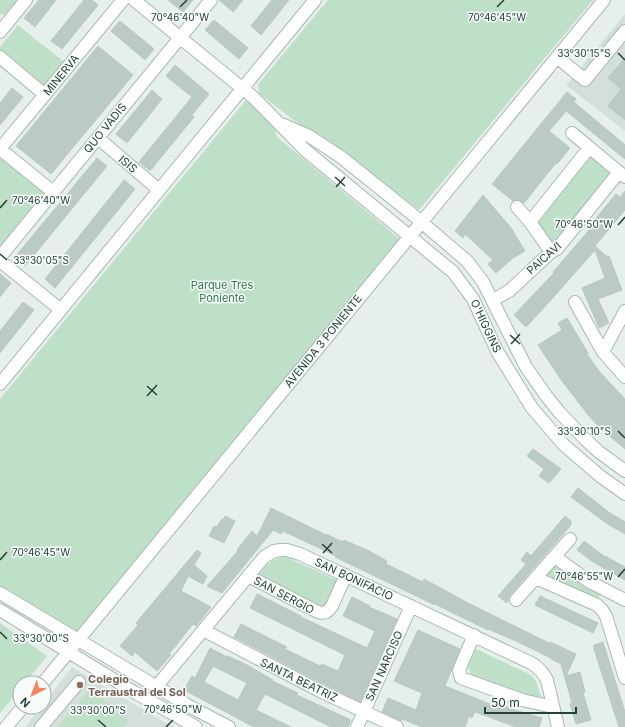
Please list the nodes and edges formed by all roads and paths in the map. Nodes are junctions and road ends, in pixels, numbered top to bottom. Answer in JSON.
{"nodes":[{"id":1,"x":26,"y":0,"type":"edge"},
{"id":2,"x":123,"y":0,"type":"edge"},
{"id":3,"x":134,"y":0,"type":"edge"},
{"id":4,"x":211,"y":0,"type":"edge"},
{"id":5,"x":315,"y":0,"type":"edge"},
{"id":6,"x":604,"y":0,"type":"edge"},
{"id":7,"x":3,"y":25,"type":"edge"},
{"id":8,"x":625,"y":31,"type":"edge"},
{"id":9,"x":180,"y":38,"type":"junction"},
{"id":10,"x":557,"y":56,"type":"junction"},
{"id":11,"x":0,"y":58,"type":"edge"},
{"id":12,"x":242,"y":88,"type":"junction"},
{"id":13,"x":45,"y":95,"type":"junction"},
{"id":14,"x":279,"y":122,"type":"junction"},
{"id":15,"x":572,"y":133,"type":"dead end"},
{"id":16,"x":98,"y":138,"type":"junction"},
{"id":17,"x":589,"y":148,"type":"junction"},
{"id":18,"x":0,"y":149,"type":"edge"},
{"id":19,"x":622,"y":175,"type":"edge"},
{"id":20,"x":159,"y":190,"type":"junction"},
{"id":21,"x":53,"y":192,"type":"junction"},
{"id":22,"x":517,"y":207,"type":"dead end"},
{"id":23,"x":422,"y":222,"type":"junction"},
{"id":24,"x":530,"y":222,"type":"junction"},
{"id":25,"x":410,"y":236,"type":"junction"},
{"id":26,"x":551,"y":252,"type":"junction"},
{"id":27,"x":0,"y":257,"type":"edge"},
{"id":28,"x":0,"y":261,"type":"edge"},
{"id":29,"x":493,"y":300,"type":"junction"},
{"id":30,"x":575,"y":302,"type":"dead end"},
{"id":31,"x":61,"y":310,"type":"junction"},
{"id":32,"x":625,"y":311,"type":"edge"},
{"id":33,"x":603,"y":352,"type":"junction"},
{"id":34,"x":625,"y":377,"type":"edge"},
{"id":35,"x":0,"y":384,"type":"edge"},
{"id":36,"x":625,"y":471,"type":"edge"},
{"id":37,"x":625,"y":494,"type":"edge"},
{"id":38,"x":570,"y":539,"type":"dead end"},
{"id":39,"x":555,"y":556,"type":"junction"},
{"id":40,"x":346,"y":575,"type":"junction"},
{"id":41,"x":248,"y":576,"type":"junction"},
{"id":42,"x":536,"y":578,"type":"junction"},
{"id":43,"x":0,"y":593,"type":"edge"},
{"id":44,"x":613,"y":594,"type":"junction"},
{"id":45,"x":516,"y":600,"type":"dead end"},
{"id":46,"x":625,"y":600,"type":"edge"},
{"id":47,"x":411,"y":606,"type":"junction"},
{"id":48,"x":0,"y":610,"type":"edge"},
{"id":49,"x":602,"y":610,"type":"junction"},
{"id":50,"x":203,"y":630,"type":"junction"},
{"id":51,"x":474,"y":635,"type":"junction"},
{"id":52,"x":78,"y":640,"type":"junction"},
{"id":53,"x":68,"y":653,"type":"junction"},
{"id":54,"x":50,"y":675,"type":"edge"},
{"id":55,"x":625,"y":678,"type":"edge"},
{"id":56,"x":79,"y":682,"type":"dead end"},
{"id":57,"x":156,"y":687,"type":"junction"},
{"id":58,"x":553,"y":707,"type":"junction"},
{"id":59,"x":364,"y":712,"type":"junction"},
{"id":60,"x":16,"y":715,"type":"edge"},
{"id":61,"x":6,"y":727,"type":"edge"},
{"id":62,"x":41,"y":727,"type":"edge"},
{"id":63,"x":196,"y":727,"type":"edge"},
{"id":64,"x":229,"y":727,"type":"edge"},
{"id":65,"x":357,"y":727,"type":"edge"},
{"id":66,"x":397,"y":727,"type":"edge"},
{"id":67,"x":558,"y":727,"type":"edge"}],
"edges":[{"from":1,"to":7,"type":"street"},
{"from":2,"to":13,"type":"street","name":"MINERVA"},
{"from":3,"to":9,"type":"street","name":"O'HIGGINS"},
{"from":4,"to":9,"type":"street","name":"QUO VADIS"},
{"from":5,"to":12,"type":"street"},
{"from":6,"to":10,"type":"street","name":"AVENIDA 3 PONIENTE"},
{"from":8,"to":10,"type":"street"},
{"from":9,"to":12,"type":"street","name":"O'HIGGINS"},
{"from":9,"to":16,"type":"street","name":"QUO VADIS"},
{"from":10,"to":23,"type":"street","name":"AVENIDA 3 PONIENTE"},
{"from":11,"to":13,"type":"street"},
{"from":12,"to":14,"type":"street","name":"O'HIGGINS"},
{"from":12,"to":20,"type":"street"},
{"from":13,"to":18,"type":"street","name":"MINERVA"},
{"from":14,"to":23,"type":"street","name":"O'HIGGINS"},
{"from":14,"to":25,"type":"street","name":"O'HIGGINS"},
{"from":15,"to":17,"type":"street"},
{"from":16,"to":20,"type":"street","name":"ISIS"},
{"from":16,"to":21,"type":"street","name":"QUO VADIS"},
{"from":17,"to":19,"type":"street"},
{"from":17,"to":24,"type":"street"},
{"from":18,"to":21,"type":"street"},
{"from":19,"to":26,"type":"street","name":"PAICAVI"},
{"from":20,"to":31,"type":"street"},
{"from":21,"to":27,"type":"street","name":"QUO VADIS"},
{"from":22,"to":24,"type":"street"},
{"from":23,"to":25,"type":"street","name":"AVENIDA 3 PONIENTE"},
{"from":23,"to":29,"type":"street","name":"O'HIGGINS"},
{"from":24,"to":26,"type":"street"},
{"from":25,"to":37,"type":"street","name":"O'HIGGINS"},
{"from":25,"to":52,"type":"street","name":"AVENIDA 3 PONIENTE"},
{"from":26,"to":29,"type":"street","name":"PAICAVI"},
{"from":28,"to":31,"type":"street"},
{"from":29,"to":36,"type":"street","name":"O'HIGGINS"},
{"from":30,"to":33,"type":"street"},
{"from":31,"to":35,"type":"street"},
{"from":32,"to":33,"type":"street"},
{"from":33,"to":34,"type":"street"},
{"from":38,"to":39,"type":"street"},
{"from":39,"to":42,"type":"street"},
{"from":39,"to":44,"type":"street"},
{"from":40,"to":41,"type":"street","name":"SAN BONIFACIO"},
{"from":40,"to":41,"type":"street","name":"SAN SERGIO"},
{"from":40,"to":47,"type":"street","name":"SAN BONIFACIO"},
{"from":41,"to":50,"type":"street","name":"SAN BONIFACIO"},
{"from":42,"to":45,"type":"street"},
{"from":42,"to":49,"type":"street"},
{"from":43,"to":52,"type":"street"},
{"from":44,"to":46,"type":"street"},
{"from":44,"to":49,"type":"street"},
{"from":47,"to":51,"type":"street","name":"SAN BONIFACIO"},
{"from":47,"to":59,"type":"street","name":"SAN NARCISO"},
{"from":48,"to":53,"type":"street"},
{"from":49,"to":55,"type":"street"},
{"from":50,"to":57,"type":"street","name":"SAN BONIFACIO"},
{"from":50,"to":59,"type":"street","name":"SANTA BEATRIZ"},
{"from":51,"to":58,"type":"street","name":"SAN BONIFACIO"},
{"from":51,"to":58,"type":"street"},
{"from":52,"to":53,"type":"street","name":"AVENIDA 3 PONIENTE"},
{"from":52,"to":57,"type":"street"},
{"from":53,"to":54,"type":"street","name":"AVENIDA 3 PONIENTE"},
{"from":53,"to":63,"type":"street"},
{"from":56,"to":62,"type":"street"},
{"from":57,"to":64,"type":"street"},
{"from":58,"to":67,"type":"street","name":"SAN BONIFACIO"},
{"from":59,"to":65,"type":"street","name":"SAN NARCISO"},
{"from":59,"to":66,"type":"street","name":"SANTA BEATRIZ"},
{"from":60,"to":61,"type":"street"}]}
